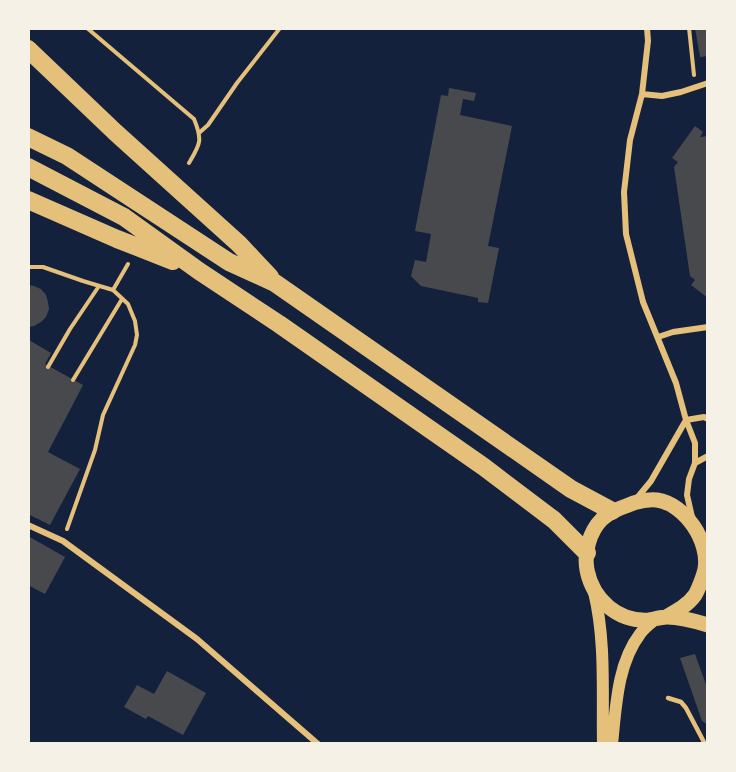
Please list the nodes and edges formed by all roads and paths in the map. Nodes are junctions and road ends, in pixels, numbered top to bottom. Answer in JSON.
{"nodes":[{"id":1,"x":87,"y":28,"type":"edge"},
{"id":2,"x":280,"y":28,"type":"edge"},
{"id":3,"x":647,"y":28,"type":"edge"},
{"id":4,"x":689,"y":28,"type":"edge"},
{"id":5,"x":28,"y":49,"type":"edge"},
{"id":6,"x":708,"y":83,"type":"edge"},
{"id":7,"x":695,"y":88,"type":"junction"},
{"id":8,"x":642,"y":93,"type":"junction"},
{"id":9,"x":199,"y":133,"type":"junction"},
{"id":10,"x":28,"y":137,"type":"edge"},
{"id":11,"x":189,"y":163,"type":"dead end"},
{"id":12,"x":28,"y":167,"type":"edge"},
{"id":13,"x":28,"y":200,"type":"edge"},
{"id":14,"x":133,"y":256,"type":"dead end"},
{"id":15,"x":28,"y":267,"type":"edge"},
{"id":16,"x":199,"y":271,"type":"junction"},
{"id":17,"x":275,"y":283,"type":"junction"},
{"id":18,"x":99,"y":286,"type":"junction"},
{"id":19,"x":113,"y":290,"type":"junction"},
{"id":20,"x":122,"y":299,"type":"junction"},
{"id":21,"x":708,"y":327,"type":"edge"},
{"id":22,"x":658,"y":337,"type":"junction"},
{"id":23,"x":48,"y":367,"type":"dead end"},
{"id":24,"x":73,"y":380,"type":"dead end"},
{"id":25,"x":708,"y":418,"type":"edge"},
{"id":26,"x":686,"y":420,"type":"junction"},
{"id":27,"x":708,"y":456,"type":"edge"},
{"id":28,"x":695,"y":463,"type":"junction"},
{"id":29,"x":631,"y":504,"type":"junction"},
{"id":30,"x":612,"y":511,"type":"junction"},
{"id":31,"x":28,"y":525,"type":"edge"},
{"id":32,"x":695,"y":526,"type":"junction"},
{"id":33,"x":63,"y":541,"type":"junction"},
{"id":34,"x":586,"y":553,"type":"junction"},
{"id":35,"x":706,"y":570,"type":"edge"},
{"id":36,"x":593,"y":588,"type":"junction"},
{"id":37,"x":661,"y":618,"type":"junction"},
{"id":38,"x":708,"y":625,"type":"edge"},
{"id":39,"x":668,"y":698,"type":"dead end"},
{"id":40,"x":318,"y":744,"type":"edge"},
{"id":41,"x":603,"y":744,"type":"edge"},
{"id":42,"x":612,"y":744,"type":"edge"},
{"id":43,"x":705,"y":744,"type":"edge"}],
"edges":[{"from":1,"to":9,"type":"path"},
{"from":2,"to":9,"type":"path"},
{"from":3,"to":8,"type":"street"},
{"from":4,"to":7,"type":"path"},
{"from":5,"to":17,"type":"highway"},
{"from":6,"to":7,"type":"street"},
{"from":7,"to":8,"type":"street"},
{"from":8,"to":22,"type":"street"},
{"from":9,"to":11,"type":"path"},
{"from":10,"to":17,"type":"highway"},
{"from":12,"to":16,"type":"highway"},
{"from":13,"to":16,"type":"highway"},
{"from":14,"to":19,"type":"path"},
{"from":15,"to":18,"type":"path"},
{"from":16,"to":34,"type":"highway"},
{"from":17,"to":30,"type":"highway"},
{"from":18,"to":19,"type":"path"},
{"from":18,"to":23,"type":"path"},
{"from":19,"to":20,"type":"path"},
{"from":20,"to":24,"type":"path"},
{"from":20,"to":33,"type":"path"},
{"from":21,"to":22,"type":"street"},
{"from":22,"to":26,"type":"street"},
{"from":25,"to":26,"type":"street"},
{"from":26,"to":28,"type":"street"},
{"from":26,"to":29,"type":"street"},
{"from":27,"to":28,"type":"street"},
{"from":28,"to":32,"type":"street"},
{"from":29,"to":30,"type":"main road"},
{"from":29,"to":32,"type":"main road"},
{"from":30,"to":34,"type":"main road"},
{"from":31,"to":33,"type":"street"},
{"from":32,"to":35,"type":"main road"},
{"from":33,"to":40,"type":"street"},
{"from":34,"to":36,"type":"main road"},
{"from":35,"to":37,"type":"main road"},
{"from":36,"to":37,"type":"main road"},
{"from":36,"to":41,"type":"main road"},
{"from":37,"to":38,"type":"main road"},
{"from":37,"to":42,"type":"main road"},
{"from":39,"to":43,"type":"lane"}]}
